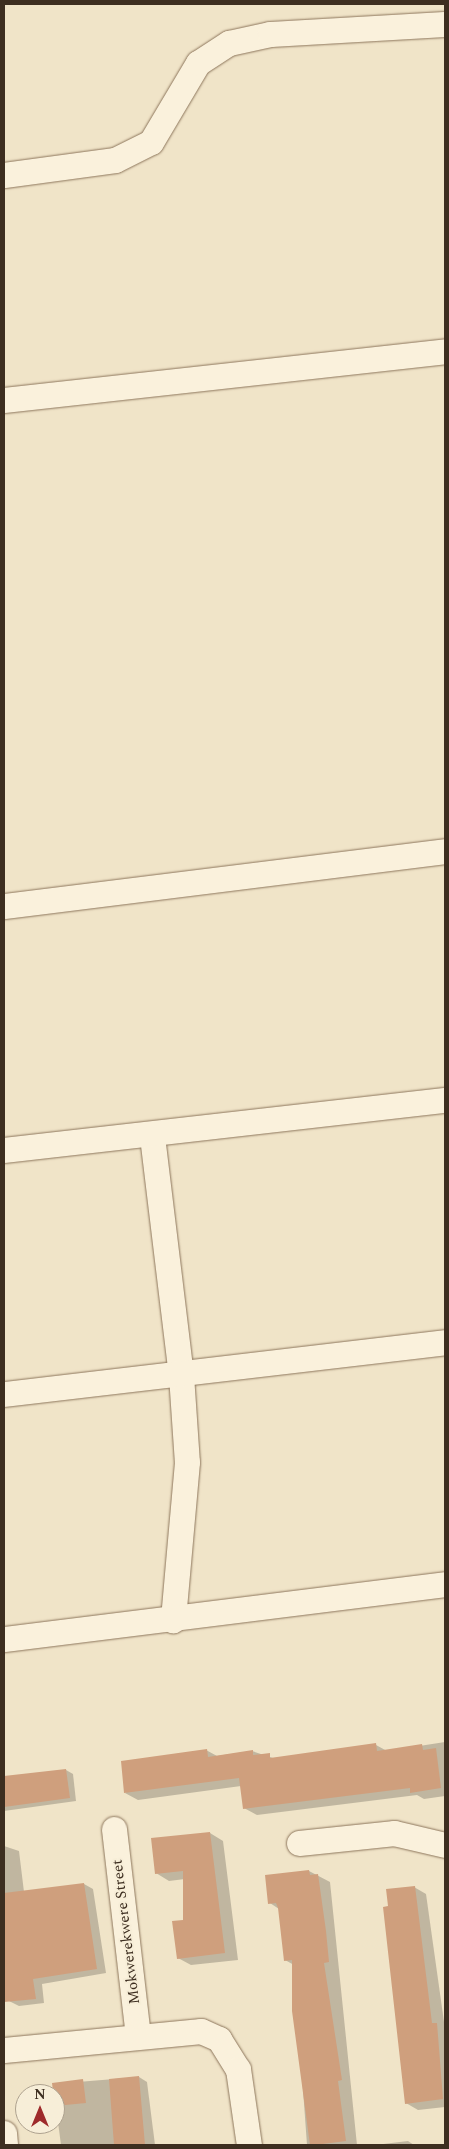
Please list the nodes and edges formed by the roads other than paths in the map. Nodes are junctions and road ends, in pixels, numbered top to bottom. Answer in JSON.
{"nodes":[{"id":1,"x":445,"y":24,"type":"edge"},
{"id":2,"x":4,"y":175,"type":"edge"},
{"id":3,"x":445,"y":351,"type":"edge"},
{"id":4,"x":4,"y":400,"type":"edge"},
{"id":5,"x":445,"y":851,"type":"edge"},
{"id":6,"x":4,"y":906,"type":"edge"},
{"id":7,"x":445,"y":1100,"type":"edge"},
{"id":8,"x":152,"y":1136,"type":"junction"},
{"id":9,"x":4,"y":1150,"type":"edge"},
{"id":10,"x":445,"y":1342,"type":"edge"},
{"id":11,"x":181,"y":1375,"type":"junction"},
{"id":12,"x":4,"y":1394,"type":"edge"},
{"id":13,"x":445,"y":1584,"type":"edge"},
{"id":14,"x":173,"y":1620,"type":"junction"},
{"id":15,"x":4,"y":1639,"type":"edge"},
{"id":16,"x":114,"y":1829,"type":"dead end"},
{"id":17,"x":298,"y":1844,"type":"dead end"},
{"id":18,"x":445,"y":1845,"type":"edge"},
{"id":19,"x":138,"y":2035,"type":"junction"},
{"id":20,"x":4,"y":2050,"type":"edge"},
{"id":21,"x":4,"y":2133,"type":"edge"},
{"id":22,"x":5,"y":2145,"type":"edge"},
{"id":23,"x":249,"y":2145,"type":"edge"}],
"edges":[{"from":1,"to":2,"type":"street"},
{"from":3,"to":4,"type":"street"},
{"from":5,"to":6,"type":"street"},
{"from":7,"to":8,"type":"street"},
{"from":8,"to":9,"type":"street"},
{"from":8,"to":11,"type":"street"},
{"from":10,"to":11,"type":"street"},
{"from":11,"to":12,"type":"street"},
{"from":11,"to":14,"type":"street"},
{"from":13,"to":14,"type":"street"},
{"from":14,"to":15,"type":"street"},
{"from":16,"to":19,"type":"street","name":"Mokwerekwere Street"},
{"from":17,"to":18,"type":"street"},
{"from":19,"to":20,"type":"street"},
{"from":19,"to":23,"type":"street"},
{"from":21,"to":22,"type":"street"}]}
